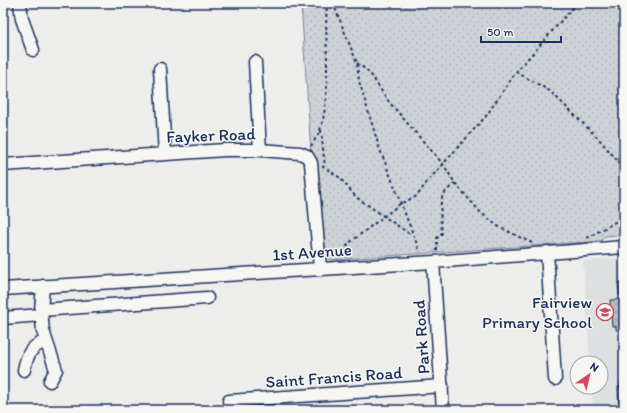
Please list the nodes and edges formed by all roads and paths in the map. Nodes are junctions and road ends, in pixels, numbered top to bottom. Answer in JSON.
{"nodes":[{"id":1,"x":20,"y":3,"type":"edge"},
{"id":2,"x":327,"y":3,"type":"edge"},
{"id":3,"x":577,"y":3,"type":"edge"},
{"id":4,"x":335,"y":4,"type":"edge"},
{"id":5,"x":33,"y":50,"type":"dead end"},
{"id":6,"x":255,"y":62,"type":"dead end"},
{"id":7,"x":357,"y":63,"type":"junction"},
{"id":8,"x":160,"y":69,"type":"dead end"},
{"id":9,"x":516,"y":72,"type":"junction"},
{"id":10,"x":321,"y":129,"type":"junction"},
{"id":11,"x":260,"y":150,"type":"junction"},
{"id":12,"x":165,"y":154,"type":"junction"},
{"id":13,"x":309,"y":159,"type":"junction"},
{"id":14,"x":443,"y":164,"type":"junction"},
{"id":15,"x":3,"y":165,"type":"edge"},
{"id":16,"x":325,"y":166,"type":"junction"},
{"id":17,"x":624,"y":168,"type":"edge"},
{"id":18,"x":455,"y":183,"type":"junction"},
{"id":19,"x":400,"y":204,"type":"junction"},
{"id":20,"x":624,"y":216,"type":"edge"},
{"id":21,"x":384,"y":217,"type":"junction"},
{"id":22,"x":412,"y":235,"type":"junction"},
{"id":23,"x":584,"y":240,"type":"dead end"},
{"id":24,"x":624,"y":247,"type":"edge"},
{"id":25,"x":547,"y":252,"type":"junction"},
{"id":26,"x":433,"y":262,"type":"junction"},
{"id":27,"x":341,"y":267,"type":"junction"},
{"id":28,"x":320,"y":268,"type":"junction"},
{"id":29,"x":43,"y":286,"type":"junction"},
{"id":30,"x":3,"y":290,"type":"edge"},
{"id":31,"x":207,"y":298,"type":"dead end"},
{"id":32,"x":41,"y":312,"type":"junction"},
{"id":33,"x":3,"y":318,"type":"edge"},
{"id":34,"x":46,"y":342,"type":"junction"},
{"id":35,"x":24,"y":370,"type":"dead end"},
{"id":36,"x":554,"y":379,"type":"dead end"},
{"id":37,"x":50,"y":381,"type":"dead end"},
{"id":38,"x":442,"y":386,"type":"junction"},
{"id":39,"x":229,"y":401,"type":"dead end"},
{"id":40,"x":443,"y":410,"type":"edge"}],
"edges":[{"from":1,"to":5,"type":"street"},
{"from":2,"to":10,"type":"path"},
{"from":3,"to":9,"type":"path"},
{"from":4,"to":7,"type":"path"},
{"from":6,"to":11,"type":"street"},
{"from":7,"to":14,"type":"path"},
{"from":7,"to":19,"type":"path"},
{"from":8,"to":12,"type":"street"},
{"from":9,"to":14,"type":"path"},
{"from":9,"to":17,"type":"path"},
{"from":10,"to":13,"type":"path"},
{"from":10,"to":16,"type":"path"},
{"from":11,"to":12,"type":"street","name":"Fayker Road"},
{"from":11,"to":13,"type":"street","name":"Fayker Road"},
{"from":12,"to":15,"type":"street","name":"Fayker Road"},
{"from":13,"to":16,"type":"path"},
{"from":13,"to":28,"type":"street"},
{"from":14,"to":18,"type":"path"},
{"from":14,"to":19,"type":"path"},
{"from":16,"to":21,"type":"path"},
{"from":18,"to":25,"type":"path"},
{"from":18,"to":26,"type":"path"},
{"from":19,"to":21,"type":"path"},
{"from":19,"to":22,"type":"path"},
{"from":20,"to":23,"type":"path"},
{"from":21,"to":22,"type":"path"},
{"from":21,"to":27,"type":"path"},
{"from":22,"to":26,"type":"path"},
{"from":24,"to":25,"type":"street","name":"1st Avenue"},
{"from":25,"to":26,"type":"street","name":"1st Avenue"},
{"from":25,"to":36,"type":"street"},
{"from":26,"to":27,"type":"street","name":"1st Avenue"},
{"from":26,"to":38,"type":"street","name":"Park Road"},
{"from":27,"to":28,"type":"street","name":"1st Avenue"},
{"from":28,"to":29,"type":"street","name":"1st Avenue"},
{"from":29,"to":30,"type":"street","name":"1st Avenue"},
{"from":29,"to":32,"type":"street"},
{"from":31,"to":32,"type":"street"},
{"from":32,"to":33,"type":"street"},
{"from":32,"to":34,"type":"street"},
{"from":34,"to":35,"type":"street"},
{"from":34,"to":37,"type":"street"},
{"from":38,"to":39,"type":"street","name":"Saint Francis Road"},
{"from":38,"to":40,"type":"street","name":"Park Road"}]}
